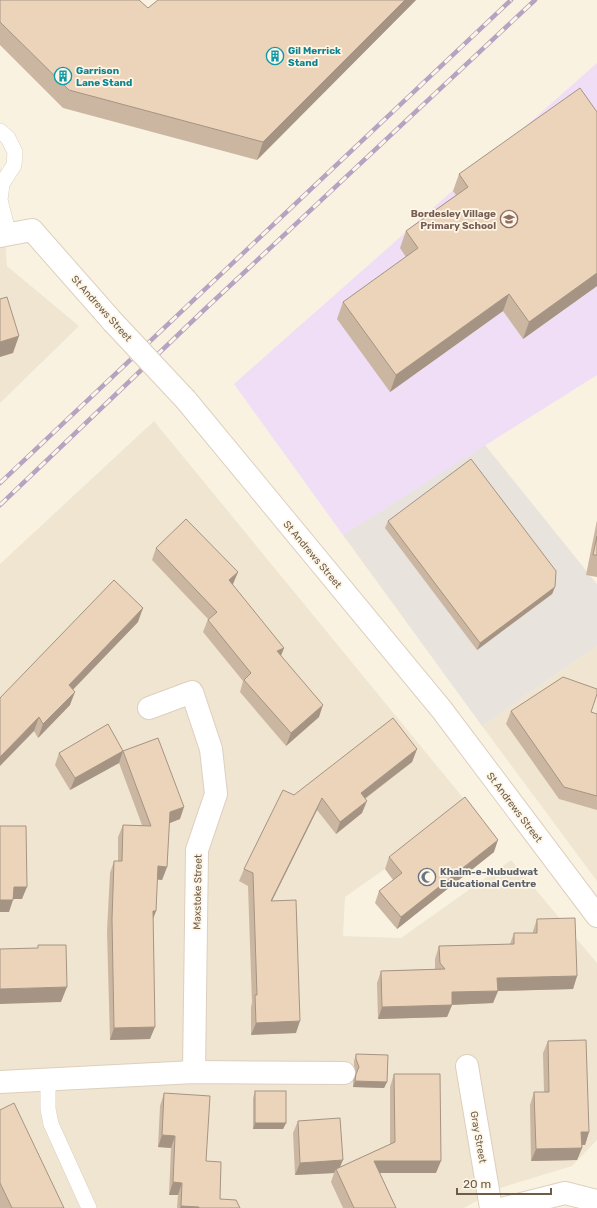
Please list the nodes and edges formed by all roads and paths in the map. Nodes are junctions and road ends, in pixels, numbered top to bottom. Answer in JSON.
{"nodes":[{"id":1,"x":0,"y":131,"type":"edge"},
{"id":2,"x":4,"y":236,"type":"edge"},
{"id":3,"x":149,"y":708,"type":"dead end"},
{"id":4,"x":597,"y":916,"type":"edge"},
{"id":5,"x":467,"y":1066,"type":"dead end"},
{"id":6,"x":194,"y":1072,"type":"junction"},
{"id":7,"x":344,"y":1073,"type":"dead end"},
{"id":8,"x":48,"y":1080,"type":"junction"},
{"id":9,"x":0,"y":1082,"type":"edge"},
{"id":10,"x":597,"y":1201,"type":"edge"},
{"id":11,"x":89,"y":1208,"type":"edge"},
{"id":12,"x":491,"y":1208,"type":"edge"},
{"id":13,"x":505,"y":1208,"type":"edge"}],
"edges":[{"from":1,"to":2,"type":"lane"},
{"from":2,"to":4,"type":"street","name":"St Andrews Street","bridge":true},
{"from":3,"to":6,"type":"street","name":"Maxstoke Street"},
{"from":5,"to":12,"type":"street","name":"Gray Street"},
{"from":6,"to":7,"type":"street"},
{"from":6,"to":8,"type":"street"},
{"from":8,"to":9,"type":"street"},
{"from":8,"to":11,"type":"lane"},
{"from":10,"to":13,"type":"street"}]}
